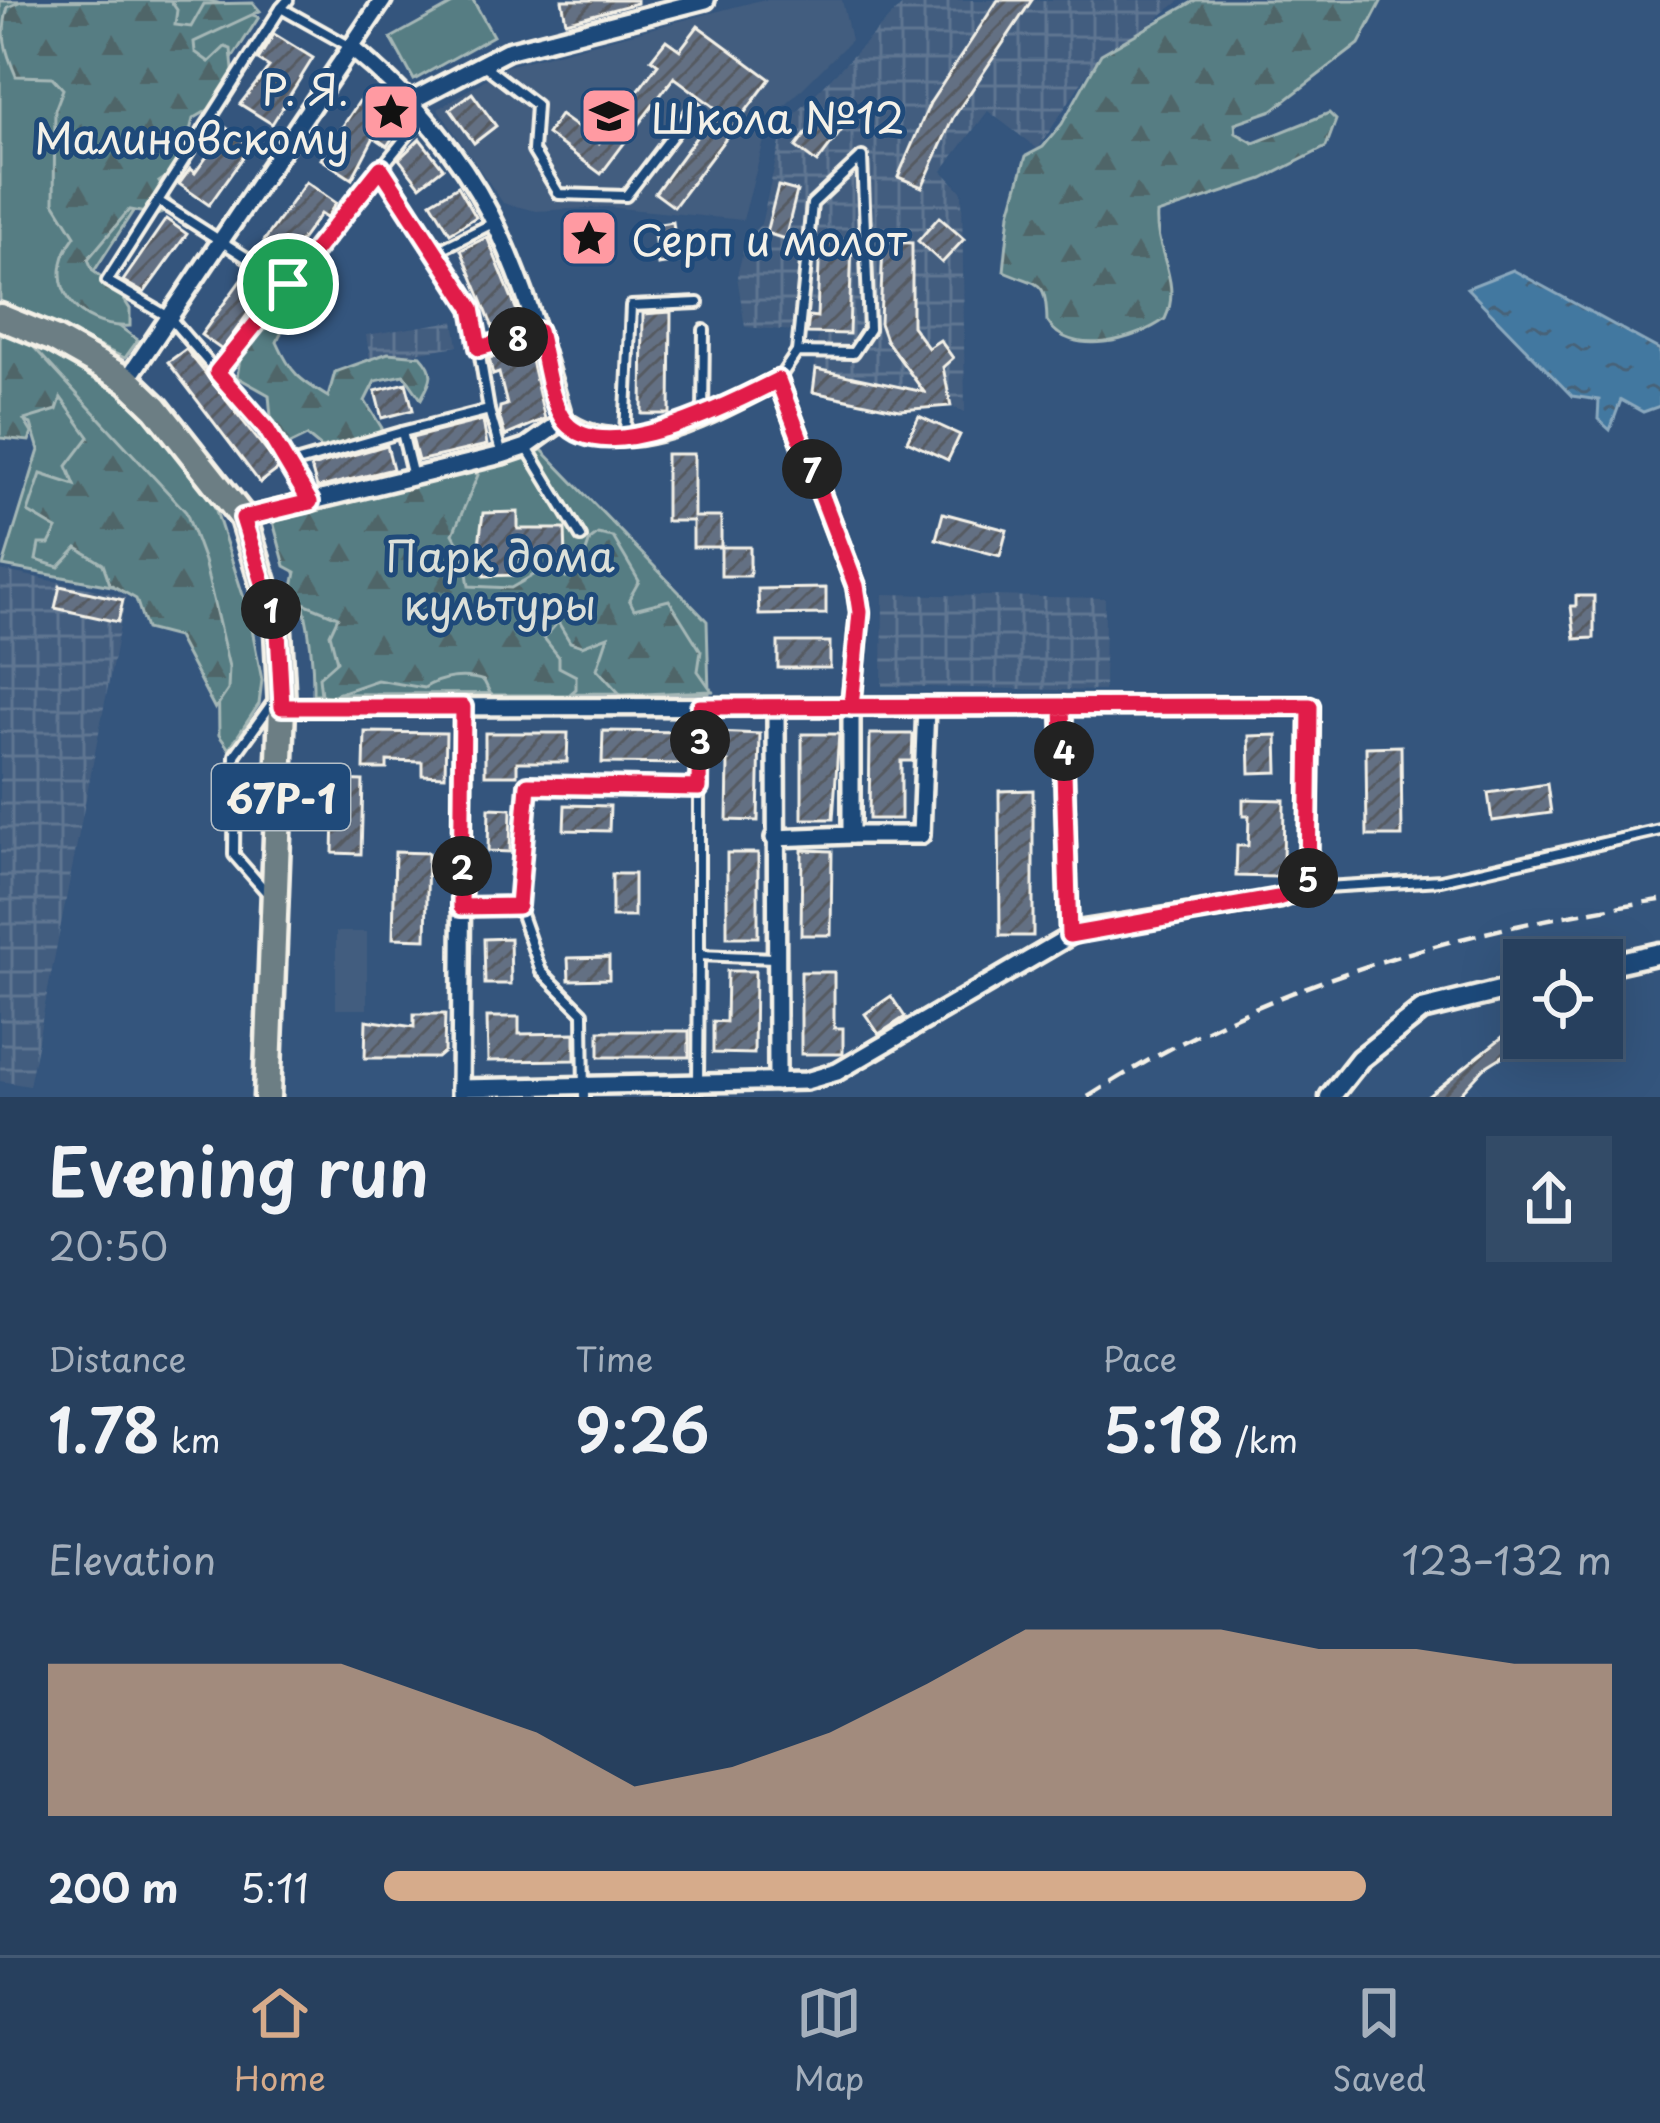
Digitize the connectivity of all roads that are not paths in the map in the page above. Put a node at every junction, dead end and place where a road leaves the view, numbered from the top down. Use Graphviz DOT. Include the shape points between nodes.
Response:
graph roads {
  1 [pos="383,0"];
  2 [pos="706,0"];
  3 [pos="284,4"];
  4 [pos="350,47"];
  5 [pos="480,62"];
  6 [pos="410,102"];
  7 [pos="695,106"];
  8 [pos="424,116"];
  9 [pos="381,168"];
  10 [pos="158,201"];
  11 [pos="496,222"];
  12 [pos="220,239"];
  13 [pos="435,251"];
  14 [pos="288,284"];
  15 [pos="698,303"];
  16 [pos="0,317"];
  17 [pos="170,317"];
  18 [pos="704,330"];
  19 [pos="538,331"];
  20 [pos="479,348"];
  21 [pos="797,352"];
  22 [pos="217,372"];
  23 [pos="127,380"];
  24 [pos="778,380"];
  25 [pos="489,410"];
  26 [pos="703,416"];
  27 [pos="563,420"];
  28 [pos="402,432"];
  29 [pos="625,435"];
  30 [pos="526,447"];
  31 [pos="502,455"];
  32 [pos="288,465"];
  33 [pos="413,477"];
  34 [pos="310,502"];
  35 [pos="243,518"];
  36 [pos="581,536"];
  37 [pos="282,699"];
  38 [pos="926,706"];
  39 [pos="1062,706"];
  40 [pos="463,707"];
  41 [pos="700,707"];
  42 [pos="776,707"];
  43 [pos="851,707"];
  44 [pos="699,788"];
  45 [pos="1660,830"];
  46 [pos="851,835"];
  47 [pos="774,838"];
  48 [pos="1308,888"];
  49 [pos="276,904"];
  50 [pos="518,906"];
  51 [pos="461,907"];
  52 [pos="1069,935"];
  53 [pos="1660,953"];
  54 [pos="699,955"];
  55 [pos="776,958"];
  56 [pos="1623,962"];
  57 [pos="1503,990"];
  58 [pos="698,1084"];
  59 [pos="777,1090"];
  60 [pos="585,1092"];
  61 [pos="460,1093"];
  62 [pos="267,1097"];
  63 [pos="1330,1097"];
  1 -- 4 [label="street"];
  2 -- 5 [label="street"];
  3 -- 4 [label="lane"];
  3 -- 10 [label="lane"];
  4 -- 6 [label="street"];
  4 -- 12 [label="street"];
  5 -- 6 [label="street"];
  5 -- 7 [label="lane" via="536,105 533,151 559,194 626,196"];
  6 -- 8 [label="street"];
  8 -- 9 [label="lane"];
  8 -- 11 [label="street"];
  9 -- 13 [label="lane"];
  9 -- 14 [label="lane"];
  10 -- 12 [label="lane"];
  10 -- 17 [label="lane" via="107,281"];
  11 -- 13 [label="lane"];
  11 -- 19 [label="street"];
  12 -- 14 [label="lane"];
  12 -- 17 [label="street"];
  13 -- 20 [label="lane" via="472,308"];
  14 -- 22 [label="lane"];
  15 -- 29 [label="lane" via="631,306"];
  16 -- 23 [label="main road, 67Р-1"];
  17 -- 22 [label="lane"];
  17 -- 23 [label="street"];
  18 -- 26 [label="lane"];
  19 -- 20 [label="lane"];
  19 -- 27 [label="street"];
  20 -- 25 [label="lane"];
  21 -- 21 [label="lane" via="853,353 869,328 862,158 812,204"];
  21 -- 24 [label="lane"];
  22 -- 32 [label="lane"];
  23 -- 35 [label="main road, 67Р-1"];
  24 -- 26 [label="street"];
  24 -- 43 [label="street" via="856,586"];
  25 -- 28 [label="lane"];
  25 -- 31 [label="lane"];
  26 -- 29 [label="street"];
  27 -- 29 [label="street" via="580,432"];
  27 -- 30 [label="street"];
  28 -- 32 [label="lane"];
  28 -- 33 [label="lane"];
  30 -- 31 [label="street"];
  30 -- 36 [label="lane"];
  31 -- 33 [label="street"];
  32 -- 34 [label="lane"];
  33 -- 34 [label="street"];
  34 -- 35 [label="street"];
  35 -- 37 [label="main road, 67Р-1" via="278,631"];
  37 -- 40 [label="street"];
  37 -- 49 [label="main road, 67Р-1"];
  37 -- 49 [label="lane" via="235,755 234,855"];
  38 -- 39 [label="street"];
  38 -- 43 [label="street"];
  38 -- 46 [label="street" via="921,835"];
  39 -- 48 [label="street" via="1310,706"];
  39 -- 52 [label="street"];
  40 -- 41 [label="street"];
  40 -- 51 [label="street"];
  41 -- 42 [label="street"];
  41 -- 44 [label="lane"];
  42 -- 43 [label="street"];
  42 -- 47 [label="street"];
  43 -- 46 [label="street"];
  44 -- 50 [label="lane" via="528,785"];
  44 -- 54 [label="lane"];
  45 -- 48 [label="lane" via="1441,880"];
  46 -- 47 [label="street"];
  47 -- 55 [label="street"];
  48 -- 52 [label="street"];
  49 -- 62 [label="main road, 67Р-1"];
  50 -- 51 [label="lane"];
  50 -- 60 [label="lane" via="542,971 584,1013"];
  51 -- 61 [label="street"];
  52 -- 59 [label="street" via="837,1072"];
  53 -- 56 [label="street"];
  54 -- 55 [label="lane"];
  54 -- 58 [label="lane"];
  55 -- 59 [label="street"];
  57 -- 63 [label="street" via="1422,1010 1360,1059"];
  58 -- 59 [label="street"];
  58 -- 60 [label="street"];
  60 -- 61 [label="street"];
}
